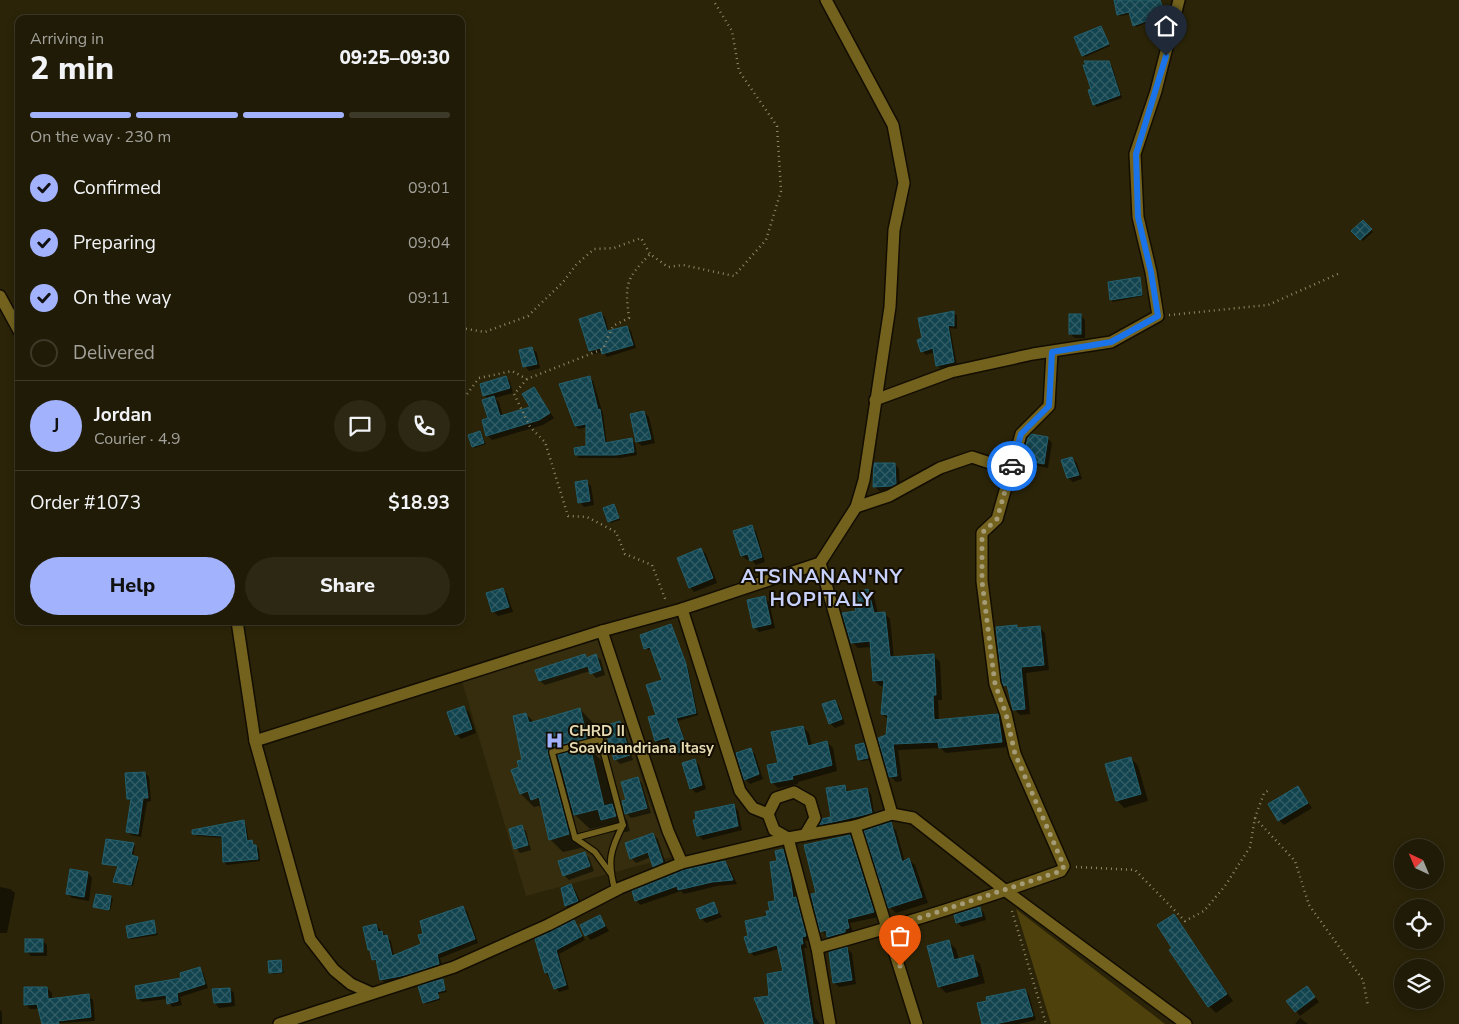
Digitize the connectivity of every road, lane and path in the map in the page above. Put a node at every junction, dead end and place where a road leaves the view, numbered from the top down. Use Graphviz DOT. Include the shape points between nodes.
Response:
graph roads {
  1 [pos="713,0"];
  2 [pos="826,0"];
  3 [pos="1179,0"];
  4 [pos="650,254"];
  5 [pos="1340,273"];
  6 [pos="0,296"];
  7 [pos="1158,316"];
  8 [pos="15,324"];
  9 [pos="465,329"];
  10 [pos="1052,352"];
  11 [pos="527,379"];
  12 [pos="465,397"];
  13 [pos="875,400"];
  14 [pos="1011,470"];
  15 [pos="856,507"];
  16 [pos="820,563"];
  17 [pos="682,609"];
  18 [pos="670,612"];
  19 [pos="238,625"];
  20 [pos="602,631"];
  21 [pos="255,741"];
  22 [pos="1271,789"];
  23 [pos="768,814"];
  24 [pos="892,814"];
  25 [pos="1255,818"];
  26 [pos="623,825"];
  27 [pos="855,826"];
  28 [pos="805,835"];
  29 [pos="575,838"];
  30 [pos="788,838"];
  31 [pos="682,863"];
  32 [pos="1064,866"];
  33 [pos="611,874"];
  34 [pos="615,890"];
  35 [pos="1006,890"];
  36 [pos="889,928"];
  37 [pos="817,948"];
  38 [pos="371,993"];
  39 [pos="1368,1006"];
  40 [pos="279,1024"];
  41 [pos="830,1024"];
  42 [pos="917,1024"];
  43 [pos="1046,1024"];
  44 [pos="1186,1024"];
  1 -- 4 [label="path" via="732,31 739,71 777,126 781,191 766,240 734,276 683,265 668,267"];
  2 -- 13 [label="street" via="893,125 904,183 894,230 890,308"];
  3 -- 7 [label="street" via="1136,154 1138,217"];
  4 -- 9 [label="path" via="641,238 614,248 594,249 528,316 485,332"];
  4 -- 11 [label="path" via="632,272 625,290 629,318 613,326 603,349"];
  5 -- 7 [label="path" via="1268,305"];
  6 -- 8 [label="street"];
  7 -- 10 [label="street" via="1111,342"];
  10 -- 13 [label="street" via="950,372"];
  10 -- 14 [label="street" via="1049,406 1021,434"];
  11 -- 12 [label="path" via="512,371 479,378"];
  11 -- 18 [label="path" via="514,394 530,428 545,442 568,516 587,517 616,532 625,554 652,565"];
  13 -- 15 [label="street" via="864,480"];
  14 -- 15 [label="street" via="972,457 940,468 889,496"];
  14 -- 32 [label="street" via="997,519 982,533 982,581 995,684 1015,754"];
  15 -- 16 [label="street"];
  16 -- 17 [label="street"];
  16 -- 24 [label="street"];
  17 -- 18 [label="street"];
  17 -- 23 [label="street" via="740,791 753,808"];
  18 -- 20 [label="street"];
  19 -- 21 [label="street"];
  20 -- 21 [label="street"];
  20 -- 31 [label="street" via="668,831"];
  21 -- 38 [label="street" via="310,939 334,970 351,984"];
  22 -- 25 [label="path" via="1264,793"];
  23 -- 28 [label="street" via="776,798 794,792 810,800 815,818"];
  23 -- 30 [label="street" via="774,830"];
  24 -- 27 [label="street"];
  24 -- 35 [label="street" via="913,818"];
  25 -- 32 [label="path" via="1250,847 1225,886 1204,911 1185,921 1135,870"];
  25 -- 39 [label="path" via="1294,861 1309,905 1363,980"];
  26 -- 29 [label="lane"];
  26 -- 29 [label="lane" via="600,739 552,752"];
  26 -- 33 [label="lane" via="612,847"];
  27 -- 28 [label="street"];
  27 -- 36 [label="street"];
  28 -- 30 [label="street"];
  29 -- 33 [label="lane" via="595,852"];
  30 -- 31 [label="street"];
  30 -- 37 [label="street"];
  31 -- 34 [label="street"];
  32 -- 35 [label="street" via="1061,871"];
  33 -- 34 [label="lane"];
  34 -- 38 [label="street" via="548,925 454,967"];
  35 -- 36 [label="street"];
  35 -- 43 [label="path"];
  35 -- 44 [label="street"];
  36 -- 37 [label="street"];
  36 -- 42 [label="street"];
  37 -- 41 [label="street"];
  38 -- 40 [label="street"];
}
